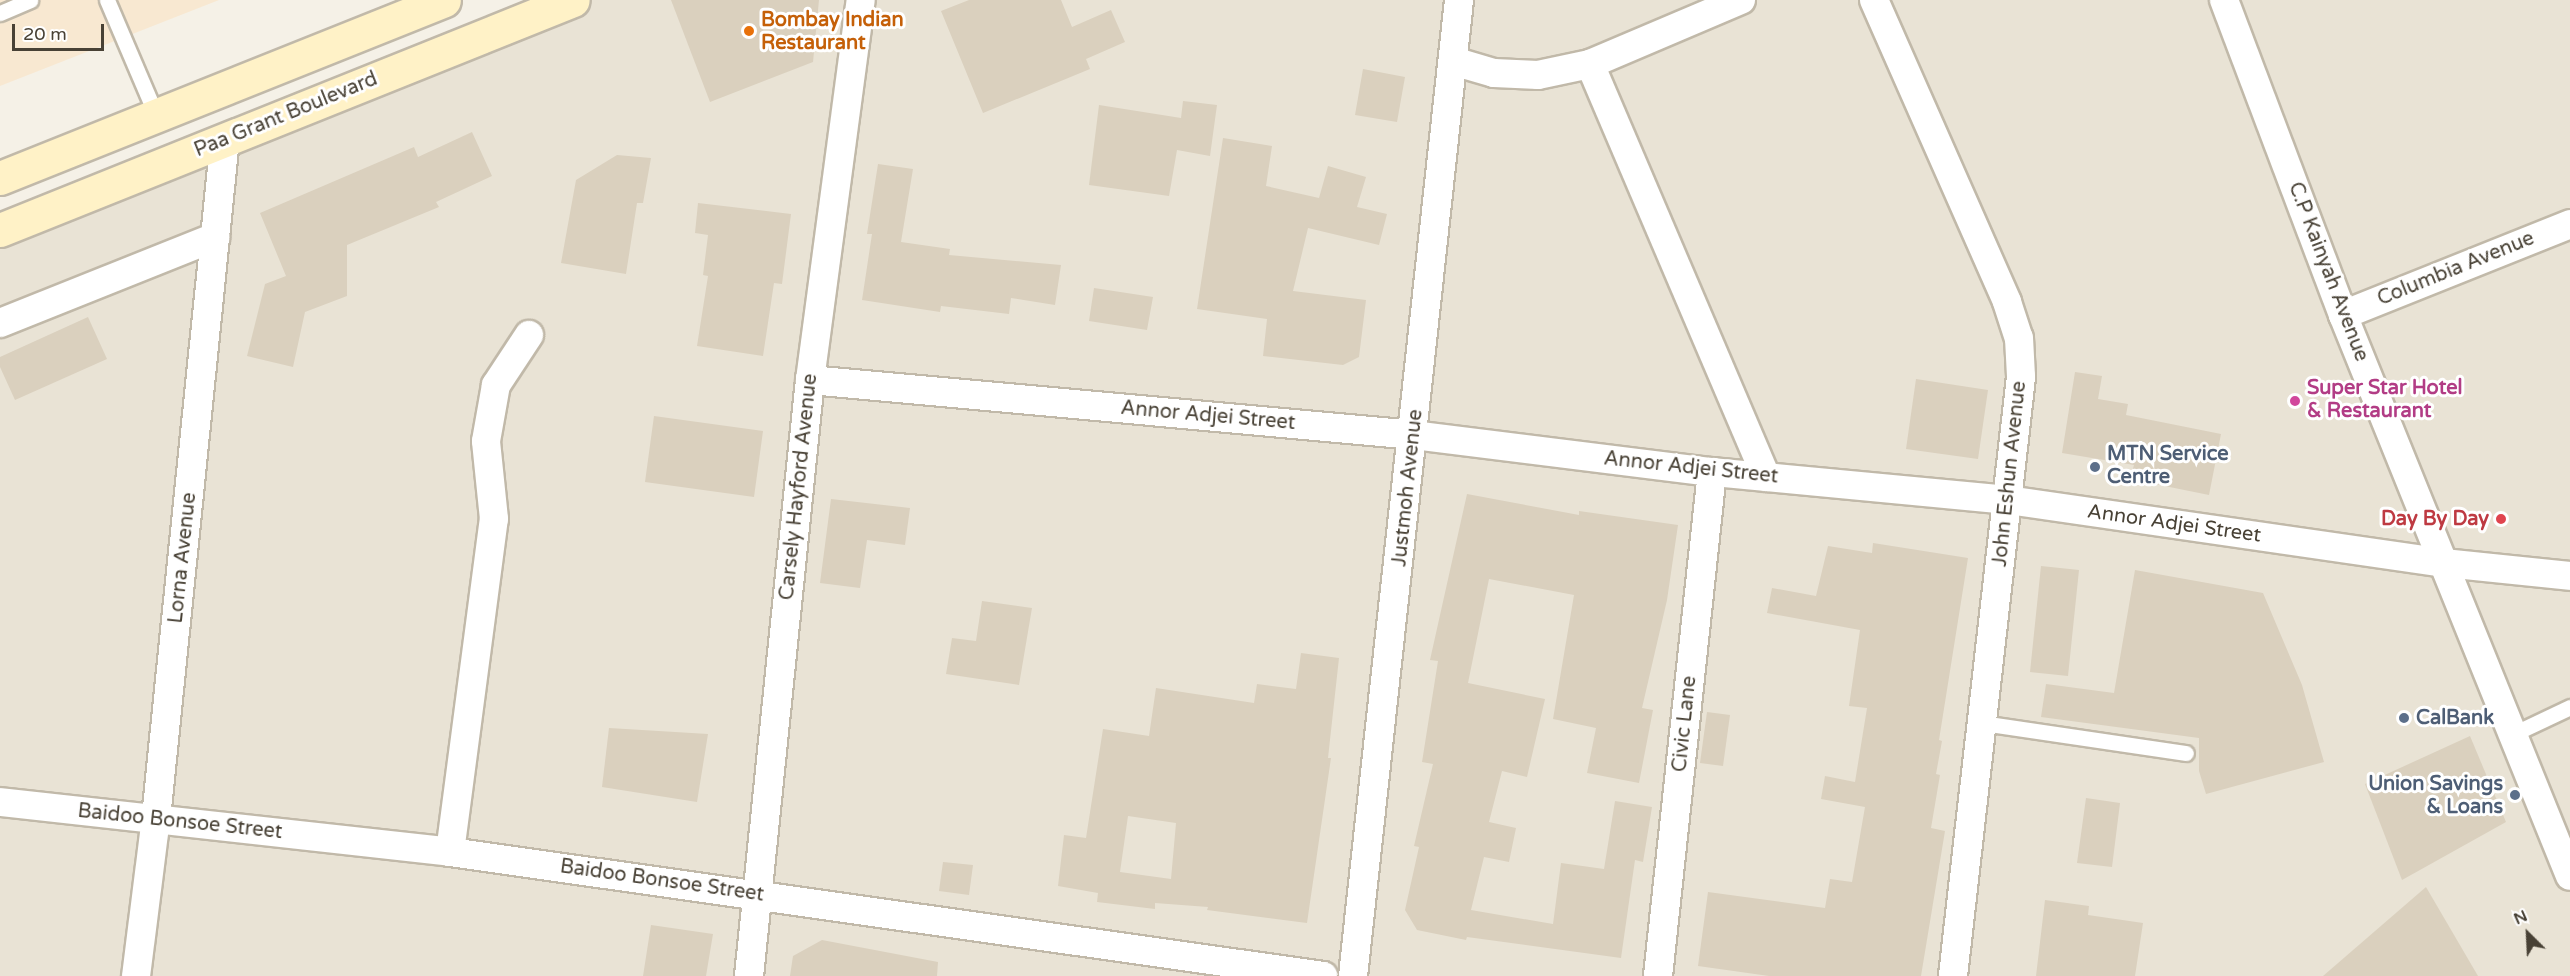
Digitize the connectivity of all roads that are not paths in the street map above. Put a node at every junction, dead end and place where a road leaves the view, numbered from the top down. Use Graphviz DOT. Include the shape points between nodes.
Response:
graph roads {
  1 [pos="30,0"];
  2 [pos="107,0"];
  3 [pos="444,0"];
  4 [pos="573,0"];
  5 [pos="861,0"];
  6 [pos="1459,0"];
  7 [pos="1741,0"];
  8 [pos="1874,0"];
  9 [pos="2224,0"];
  10 [pos="521,10"];
  11 [pos="0,13"];
  12 [pos="1453,61"];
  13 [pos="1590,64"];
  14 [pos="156,115"];
  15 [pos="225,139"];
  16 [pos="0,178"];
  17 [pos="2570,224"];
  18 [pos="0,230"];
  19 [pos="215,237"];
  20 [pos="2343,315"];
  21 [pos="0,323"];
  22 [pos="529,335"];
  23 [pos="810,380"];
  24 [pos="1414,435"];
  25 [pos="1712,472"];
  26 [pos="1766,477"];
  27 [pos="2008,500"];
  28 [pos="2445,563"];
  29 [pos="2570,576"];
  30 [pos="2570,707"];
  31 [pos="1982,723"];
  32 [pos="2513,734"];
  33 [pos="2186,753"];
  34 [pos="0,802"];
  35 [pos="156,818"];
  36 [pos="450,852"];
  37 [pos="2570,876"];
  38 [pos="759,893"];
  39 [pos="136,976"];
  40 [pos="749,976"];
  41 [pos="1323,976"];
  42 [pos="1353,976"];
  43 [pos="1658,976"];
  44 [pos="1953,976"];
  1 -- 11 [label="lane"];
  2 -- 14 [label="lane"];
  3 -- 14 [label="main road"];
  4 -- 10 [label="main road, Paa Grant Boulevard"];
  5 -- 23 [label="street, Carsely Hayford Avenue"];
  6 -- 12 [label="street, Justmoh Avenue"];
  7 -- 13 [label="street"];
  8 -- 27 [label="street, John Eshun Avenue" via="2007,302 2019,338 2021,377"];
  9 -- 20 [label="street, C.P Kainyah Avenue"];
  10 -- 15 [label="main road, Paa Grant Boulevard"];
  12 -- 13 [label="street" via="1494,73 1538,75"];
  12 -- 24 [label="street, Justmoh Avenue"];
  13 -- 26 [label="street"];
  14 -- 16 [label="main road"];
  15 -- 18 [label="main road, Paa Grant Boulevard"];
  15 -- 19 [label="street, Lorna Avenue"];
  17 -- 20 [label="street, Columbia Avenue"];
  19 -- 21 [label="street"];
  19 -- 35 [label="street, Lorna Avenue"];
  20 -- 28 [label="street, C.P Kainyah Avenue"];
  22 -- 36 [label="street" via="496,385 486,441 494,519"];
  23 -- 24 [label="street, Annor Adjei Street"];
  23 -- 38 [label="street, Carsely Hayford Avenue"];
  24 -- 25 [label="street, Annor Adjei Street"];
  24 -- 42 [label="street, Justmoh Avenue"];
  25 -- 26 [label="street, Annor Adjei Street"];
  25 -- 43 [label="street, Civic Lane"];
  26 -- 27 [label="street, Annor Adjei Street"];
  27 -- 28 [label="street, Annor Adjei Street"];
  27 -- 31 [label="street, John Eshun Avenue"];
  28 -- 29 [label="street, Annor Adjei Street"];
  28 -- 32 [label="street, C.P Kainyah Avenue"];
  30 -- 32 [label="lane"];
  31 -- 33 [label="lane"];
  31 -- 44 [label="street, John Eshun Avenue"];
  32 -- 37 [label="street, C.P Kainyah Avenue"];
  34 -- 35 [label="street, Baidoo Bonsoe Street"];
  35 -- 36 [label="street, Baidoo Bonsoe Street"];
  35 -- 39 [label="street, Lorna Avenue"];
  36 -- 38 [label="street, Baidoo Bonsoe Street"];
  38 -- 40 [label="street, Carsely Hayford Avenue"];
  38 -- 41 [label="street, Baidoo Bonsoe Street"];
}
